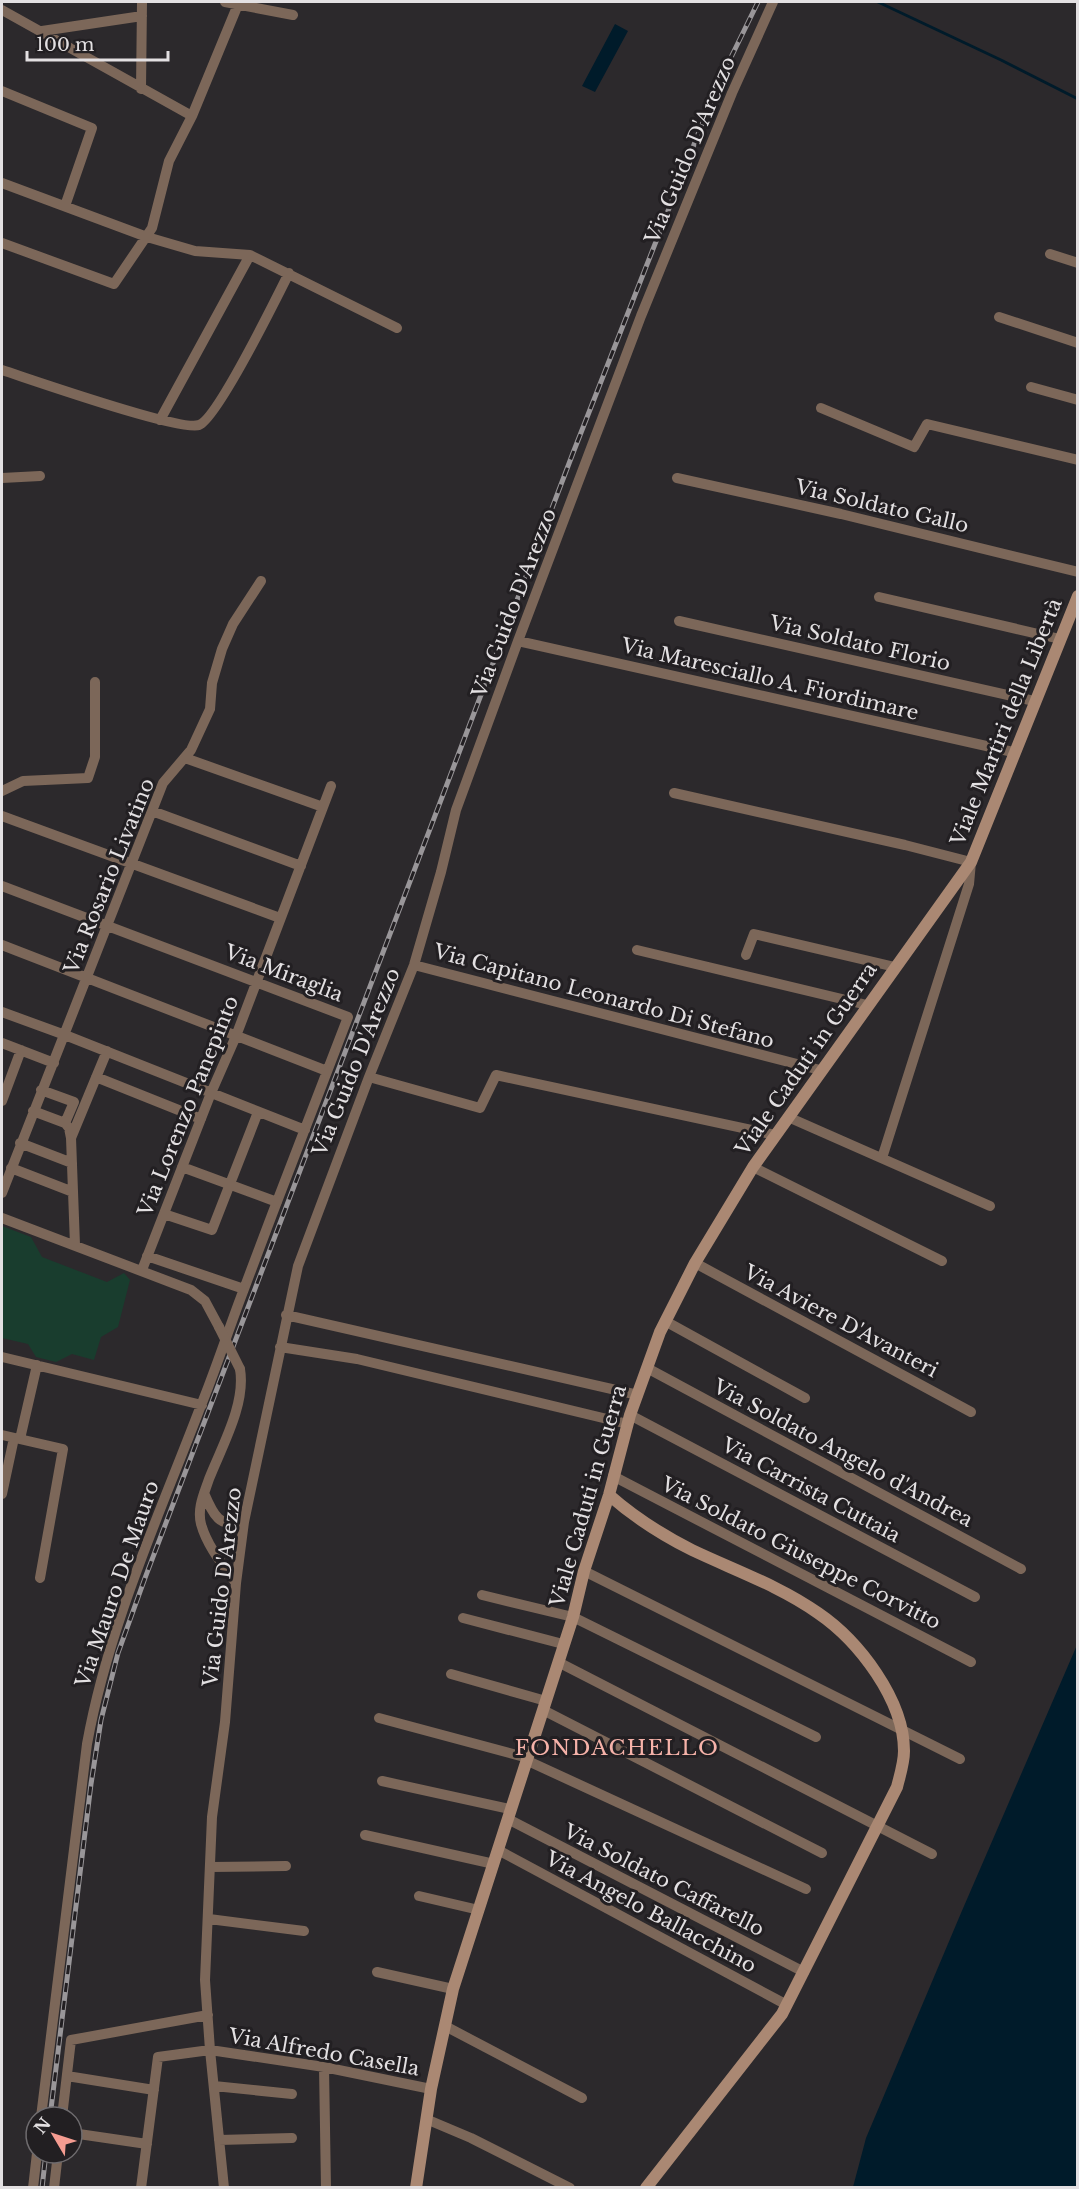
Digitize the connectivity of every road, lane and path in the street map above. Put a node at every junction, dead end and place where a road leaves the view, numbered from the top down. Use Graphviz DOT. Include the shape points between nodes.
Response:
graph roads {
  1 [pos="142,2"];
  2 [pos="225,2"];
  3 [pos="773,2"];
  4 [pos="239,3"];
  5 [pos="2,10"];
  6 [pos="293,15"];
  7 [pos="142,16"];
  8 [pos="42,31"];
  9 [pos="141,89"];
  10 [pos="2,91"];
  11 [pos="192,116"];
  12 [pos="2,183"];
  13 [pos="65,206"];
  14 [pos="147,237"];
  15 [pos="2,243"];
  16 [pos="1050,254"];
  17 [pos="250,255"];
  18 [pos="1077,263"];
  19 [pos="290,273"];
  20 [pos="999,317"];
  21 [pos="397,328"];
  22 [pos="1077,343"];
  23 [pos="2,370"];
  24 [pos="1031,387"];
  25 [pos="1077,400"];
  26 [pos="821,408"];
  27 [pos="160,420"];
  28 [pos="1077,460"];
  29 [pos="40,476"];
  30 [pos="2,478"];
  31 [pos="677,478"];
  32 [pos="1077,572"];
  33 [pos="261,581"];
  34 [pos="1077,596"];
  35 [pos="879,597"];
  36 [pos="679,621"];
  37 [pos="1060,639"];
  38 [pos="518,641"];
  39 [pos="95,682"];
  40 [pos="1034,701"];
  41 [pos="1013,752"];
  42 [pos="185,758"];
  43 [pos="331,786"];
  44 [pos="2,791"];
  45 [pos="674,793"];
  46 [pos="323,807"];
  47 [pos="152,811"];
  48 [pos="2,816"];
  49 [pos="971,862"];
  50 [pos="132,864"];
  51 [pos="301,866"];
  52 [pos="2,886"];
  53 [pos="280,918"];
  54 [pos="107,926"];
  55 [pos="2,945"];
  56 [pos="637,950"];
  57 [pos="746,955"];
  58 [pos="414,965"];
  59 [pos="895,967"];
  60 [pos="87,979"];
  61 [pos="256,982"];
  62 [pos="867,1005"];
  63 [pos="2,1012"];
  64 [pos="65,1035"];
  65 [pos="236,1036"];
  66 [pos="2,1043"];
  67 [pos="21,1050"];
  68 [pos="107,1051"];
  69 [pos="54,1063"];
  70 [pos="327,1071"];
  71 [pos="820,1071"];
  72 [pos="96,1077"];
  73 [pos="369,1077"];
  74 [pos="42,1090"];
  75 [pos="211,1093"];
  76 [pos="2,1101"];
  77 [pos="33,1111"];
  78 [pos="258,1112"];
  79 [pos="788,1117"];
  80 [pos="201,1119"];
  81 [pos="65,1123"];
  82 [pos="305,1130"];
  83 [pos="775,1135"];
  84 [pos="71,1138"];
  85 [pos="20,1143"];
  86 [pos="882,1158"];
  87 [pos="72,1163"];
  88 [pos="182,1167"];
  89 [pos="753,1167"];
  90 [pos="11,1168"];
  91 [pos="230,1184"];
  92 [pos="73,1191"];
  93 [pos="2,1193"];
  94 [pos="277,1202"];
  95 [pos="990,1206"];
  96 [pos="164,1214"];
  97 [pos="2,1218"];
  98 [pos="75,1245"];
  99 [pos="147,1256"];
  100 [pos="942,1261"];
  101 [pos="695,1263"];
  102 [pos="142,1270"];
  103 [pos="244,1289"];
  104 [pos="286,1315"];
  105 [pos="665,1321"];
  106 [pos="280,1347"];
  107 [pos="2,1357"];
  108 [pos="37,1365"];
  109 [pos="647,1368"];
  110 [pos="638,1395"];
  111 [pos="805,1398"];
  112 [pos="202,1405"];
  113 [pos="971,1412"];
  114 [pos="629,1420"];
  115 [pos="2,1435"];
  116 [pos="17,1438"];
  117 [pos="613,1476"];
  118 [pos="204,1493"];
  119 [pos="2,1494"];
  120 [pos="609,1495"];
  121 [pos="244,1522"];
  122 [pos="1021,1569"];
  123 [pos="585,1571"];
  124 [pos="40,1578"];
  125 [pos="236,1583"];
  126 [pos="482,1595"];
  127 [pos="975,1597"];
  128 [pos="573,1617"];
  129 [pos="463,1618"];
  130 [pos="563,1644"];
  131 [pos="558,1662"];
  132 [pos="972,1662"];
  133 [pos="451,1674"];
  134 [pos="544,1706"];
  135 [pos="379,1718"];
  136 [pos="901,1730"];
  137 [pos="816,1737"];
  138 [pos="528,1759"];
  139 [pos="960,1759"];
  140 [pos="382,1781"];
  141 [pos="509,1814"];
  142 [pos="879,1826"];
  143 [pos="365,1835"];
  144 [pos="498,1850"];
  145 [pos="822,1853"];
  146 [pos="932,1854"];
  147 [pos="494,1864"];
  148 [pos="286,1866"];
  149 [pos="211,1867"];
  150 [pos="806,1889"];
  151 [pos="419,1896"];
  152 [pos="479,1910"];
  153 [pos="209,1919"];
  154 [pos="304,1931"];
  155 [pos="377,1972"];
  156 [pos="804,1972"];
  157 [pos="453,1989"];
  158 [pos="787,2005"];
  159 [pos="208,2015"];
  160 [pos="445,2026"];
  161 [pos="210,2050"];
  162 [pos="324,2067"];
  163 [pos="67,2076"];
  164 [pos="214,2086"];
  165 [pos="431,2089"];
  166 [pos="154,2090"];
  167 [pos="292,2094"];
  168 [pos="582,2098"];
  169 [pos="42,2105"];
  170 [pos="63,2105"];
  171 [pos="426,2119"];
  172 [pos="84,2135"];
  173 [pos="292,2138"];
  174 [pos="219,2140"];
  175 [pos="147,2144"];
  176 [pos="36,2165"];
  177 [pos="57,2165"];
  178 [pos="419,2186"];
  179 [pos="33,2187"];
  180 [pos="54,2187"];
  181 [pos="141,2187"];
  182 [pos="224,2187"];
  183 [pos="326,2187"];
  184 [pos="570,2187"];
  185 [pos="646,2187"];
  1 -- 7 [label="street"];
  2 -- 4 [label="street"];
  3 -- 38 [label="street, Via Guido D'Arezzo" via="640,316"];
  4 -- 6 [label="street"];
  4 -- 11 [label="street"];
  5 -- 8 [label="street"];
  7 -- 8 [label="street"];
  7 -- 9 [label="street"];
  8 -- 9 [label="street"];
  9 -- 11 [label="street"];
  10 -- 13 [label="street" via="92,128"];
  11 -- 14 [label="street" via="166,168"];
  12 -- 13 [label="street"];
  13 -- 14 [label="street"];
  14 -- 15 [label="street" via="114,284"];
  14 -- 17 [label="street" via="195,251"];
  16 -- 18 [label="street"];
  17 -- 19 [label="street"];
  17 -- 27 [label="street"];
  19 -- 21 [label="street"];
  19 -- 27 [label="street" via="208,419 189,426"];
  20 -- 22 [label="street"];
  23 -- 27 [label="street"];
  24 -- 25 [label="street"];
  26 -- 28 [label="street" via="914,447 927,424"];
  29 -- 30 [label="street"];
  31 -- 32 [label="street, Via Soldato Gallo"];
  33 -- 42 [label="street, Via Rosario Livatino" via="222,649 212,683 210,709"];
  34 -- 37 [label="street, Viale Martiri della Libertà"];
  35 -- 37 [label="street"];
  36 -- 40 [label="street, Via Soldato Florio"];
  37 -- 40 [label="street, Viale Martiri della Libertà"];
  38 -- 41 [label="street, Via Maresciallo A. Fiordimare"];
  38 -- 58 [label="street, Via Guido D'Arezzo" via="456,810"];
  39 -- 44 [label="street" via="94,757 88,778 23,781"];
  40 -- 41 [label="street, Viale Martiri della Libertà"];
  41 -- 49 [label="street, Viale Martiri della Libertà"];
  42 -- 46 [label="street"];
  42 -- 47 [label="street, Via Rosario Livatino" via="163,783"];
  43 -- 46 [label="street, Via Lorenzo Panepinto"];
  45 -- 49 [label="street"];
  46 -- 51 [label="street, Via Lorenzo Panepinto"];
  47 -- 50 [label="street, Via Rosario Livatino"];
  47 -- 51 [label="street"];
  48 -- 50 [label="street"];
  49 -- 59 [label="street, Viale Caduti in Guerra"];
  49 -- 86 [label="street" via="969,884"];
  50 -- 53 [label="street"];
  50 -- 54 [label="street, Via Rosario Livatino"];
  51 -- 53 [label="street, Via Lorenzo Panepinto"];
  52 -- 54 [label="street, Via Miraglia"];
  53 -- 61 [label="street, Via Lorenzo Panepinto"];
  54 -- 60 [label="street, Via Rosario Livatino"];
  54 -- 61 [label="street, Via Miraglia"];
  55 -- 60 [label="street"];
  56 -- 62 [label="street"];
  57 -- 59 [label="street, Viale Caduti in Guerra" via="754,934"];
  58 -- 71 [label="street, Via Capitano Leonardo Di Stefano"];
  58 -- 73 [label="street, Via Guido D'Arezzo"];
  59 -- 62 [label="street, Viale Caduti in Guerra"];
  60 -- 64 [label="street, Via Rosario Livatino"];
  60 -- 65 [label="street"];
  61 -- 65 [label="street, Via Lorenzo Panepinto"];
  61 -- 70 [label="street, Via Miraglia" via="348,1017"];
  62 -- 71 [label="street, Viale Caduti in Guerra"];
  63 -- 64 [label="street"];
  64 -- 68 [label="street"];
  64 -- 69 [label="street, Via Rosario Livatino"];
  65 -- 70 [label="street"];
  65 -- 75 [label="street, Via Lorenzo Panepinto"];
  66 -- 67 [label="street"];
  67 -- 69 [label="street"];
  67 -- 76 [label="street"];
  68 -- 72 [label="street"];
  68 -- 75 [label="street"];
  69 -- 74 [label="street, Via Rosario Livatino"];
  70 -- 82 [label="street, Via Miraglia"];
  71 -- 79 [label="street, Viale Caduti in Guerra"];
  72 -- 80 [label="street"];
  72 -- 84 [label="street"];
  73 -- 83 [label="street" via="480,1108 496,1075"];
  73 -- 104 [label="street, Via Guido D'Arezzo" via="302,1255"];
  74 -- 77 [label="street, Via Rosario Livatino"];
  74 -- 81 [label="street" via="74,1102"];
  75 -- 78 [label="street"];
  75 -- 80 [label="street, Via Lorenzo Panepinto"];
  77 -- 81 [label="street"];
  77 -- 85 [label="street, Via Rosario Livatino"];
  78 -- 82 [label="street"];
  78 -- 91 [label="street"];
  79 -- 83 [label="street, Viale Caduti in Guerra"];
  79 -- 86 [label="street"];
  80 -- 88 [label="street, Via Lorenzo Panepinto"];
  81 -- 84 [label="street"];
  82 -- 94 [label="street, Via Miraglia"];
  83 -- 89 [label="street, Viale Caduti in Guerra"];
  84 -- 87 [label="street"];
  85 -- 87 [label="street"];
  85 -- 90 [label="street, Via Rosario Livatino"];
  86 -- 95 [label="street"];
  87 -- 92 [label="street"];
  88 -- 91 [label="street"];
  88 -- 96 [label="street, Via Lorenzo Panepinto"];
  89 -- 100 [label="street"];
  89 -- 101 [label="street, Viale Caduti in Guerra"];
  90 -- 92 [label="street"];
  90 -- 93 [label="street, Via Rosario Livatino"];
  91 -- 94 [label="street"];
  91 -- 96 [label="street" via="212,1230"];
  92 -- 98 [label="street"];
  94 -- 103 [label="street, Via Miraglia"];
  96 -- 99 [label="street, Via Lorenzo Panepinto"];
  97 -- 98 [label="street"];
  98 -- 102 [label="street"];
  99 -- 102 [label="street, Via Lorenzo Panepinto"];
  99 -- 103 [label="street"];
  101 -- 105 [label="street, Viale Caduti in Guerra"];
  101 -- 113 [label="street, Via Aviere D'Avanteri"];
  102 -- 118 [label="street, bridge" via="191,1290 205,1301 240,1369 243,1383 238,1407"];
  103 -- 112 [label="street, Via Mauro De Mauro"];
  104 -- 106 [label="street, Via Guido D'Arezzo"];
  104 -- 110 [label="street"];
  105 -- 109 [label="street, Viale Caduti in Guerra"];
  105 -- 111 [label="street"];
  106 -- 114 [label="street, Via Carrista Cuttaia" via="357,1359"];
  106 -- 121 [label="street, Via Guido D'Arezzo"];
  107 -- 108 [label="street"];
  108 -- 112 [label="street"];
  108 -- 116 [label="street"];
  109 -- 110 [label="street, Viale Caduti in Guerra"];
  109 -- 122 [label="street, Via Soldato Angelo d'Andrea"];
  110 -- 114 [label="street, Viale Caduti in Guerra"];
  112 -- 169 [label="street, Via Mauro De Mauro" via="139,1564 94,1704"];
  114 -- 117 [label="street, Viale Caduti in Guerra"];
  114 -- 127 [label="street, Via Carrista Cuttaia"];
  115 -- 116 [label="street"];
  116 -- 119 [label="street"];
  116 -- 124 [label="street" via="63,1449"];
  117 -- 120 [label="street, Viale Caduti in Guerra"];
  117 -- 132 [label="street, Via Soldato Giuseppe Corvitto"];
  118 -- 121 [label="street" via="212,1512 222,1521"];
  118 -- 125 [label="street" via="199,1513 204,1533"];
  120 -- 123 [label="street, Viale Caduti in Guerra"];
  120 -- 136 [label="street" via="640,1520 689,1549 818,1613 870,1666 897,1708"];
  121 -- 125 [label="street, Via Guido D'Arezzo"];
  123 -- 128 [label="street, Viale Caduti in Guerra"];
  123 -- 136 [label="street"];
  125 -- 149 [label="street, Via Guido D'Arezzo" via="225,1722 212,1817"];
  126 -- 128 [label="street"];
  128 -- 130 [label="street, Viale Caduti in Guerra"];
  128 -- 137 [label="street"];
  129 -- 130 [label="street"];
  130 -- 131 [label="street, Viale Caduti in Guerra"];
  131 -- 134 [label="street, Viale Caduti in Guerra"];
  131 -- 142 [label="street"];
  133 -- 134 [label="street"];
  134 -- 138 [label="street, Viale Caduti in Guerra"];
  134 -- 145 [label="street"];
  135 -- 138 [label="street"];
  136 -- 139 [label="street"];
  136 -- 142 [label="street" via="902,1767"];
  138 -- 141 [label="street, Viale Caduti in Guerra"];
  138 -- 150 [label="street"];
  140 -- 141 [label="street, Via Soldato Caffarello"];
  141 -- 144 [label="street, Viale Caduti in Guerra"];
  141 -- 156 [label="street, Via Soldato Caffarello"];
  142 -- 146 [label="street"];
  142 -- 156 [label="street"];
  143 -- 147 [label="street"];
  144 -- 147 [label="street, Viale Caduti in Guerra"];
  144 -- 158 [label="street, Via Angelo Ballacchino"];
  147 -- 152 [label="street, Viale Caduti in Guerra"];
  148 -- 149 [label="street"];
  149 -- 153 [label="street, Via Guido D'Arezzo"];
  151 -- 152 [label="street"];
  152 -- 157 [label="street, Viale Caduti in Guerra"];
  153 -- 154 [label="street"];
  153 -- 159 [label="street, Via Guido D'Arezzo" via="205,1980"];
  155 -- 157 [label="street"];
  156 -- 158 [label="street"];
  157 -- 160 [label="street, Viale Caduti in Guerra"];
  158 -- 185 [label="street"];
  159 -- 161 [label="street, Via Guido D'Arezzo"];
  159 -- 163 [label="street" via="71,2040"];
  160 -- 165 [label="street, Viale Caduti in Guerra"];
  160 -- 168 [label="street"];
  161 -- 162 [label="street, Via Alfredo Casella"];
  161 -- 164 [label="street, Via Guido D'Arezzo"];
  161 -- 166 [label="street, Via Alfredo Casella" via="158,2057"];
  162 -- 165 [label="street, Via Alfredo Casella"];
  162 -- 183 [label="street"];
  163 -- 166 [label="street"];
  163 -- 170 [label="street"];
  164 -- 167 [label="street"];
  164 -- 174 [label="street, Via Guido D'Arezzo"];
  165 -- 171 [label="street, Viale Caduti in Guerra"];
  166 -- 175 [label="street"];
  171 -- 178 [label="street, Viale Caduti in Guerra"];
  171 -- 184 [label="street"];
  172 -- 175 [label="street"];
  173 -- 174 [label="street"];
  174 -- 182 [label="street, Via Guido D'Arezzo"];
  175 -- 181 [label="street"];
  176 -- 179 [label="street"];
  177 -- 180 [label="street"];
}
